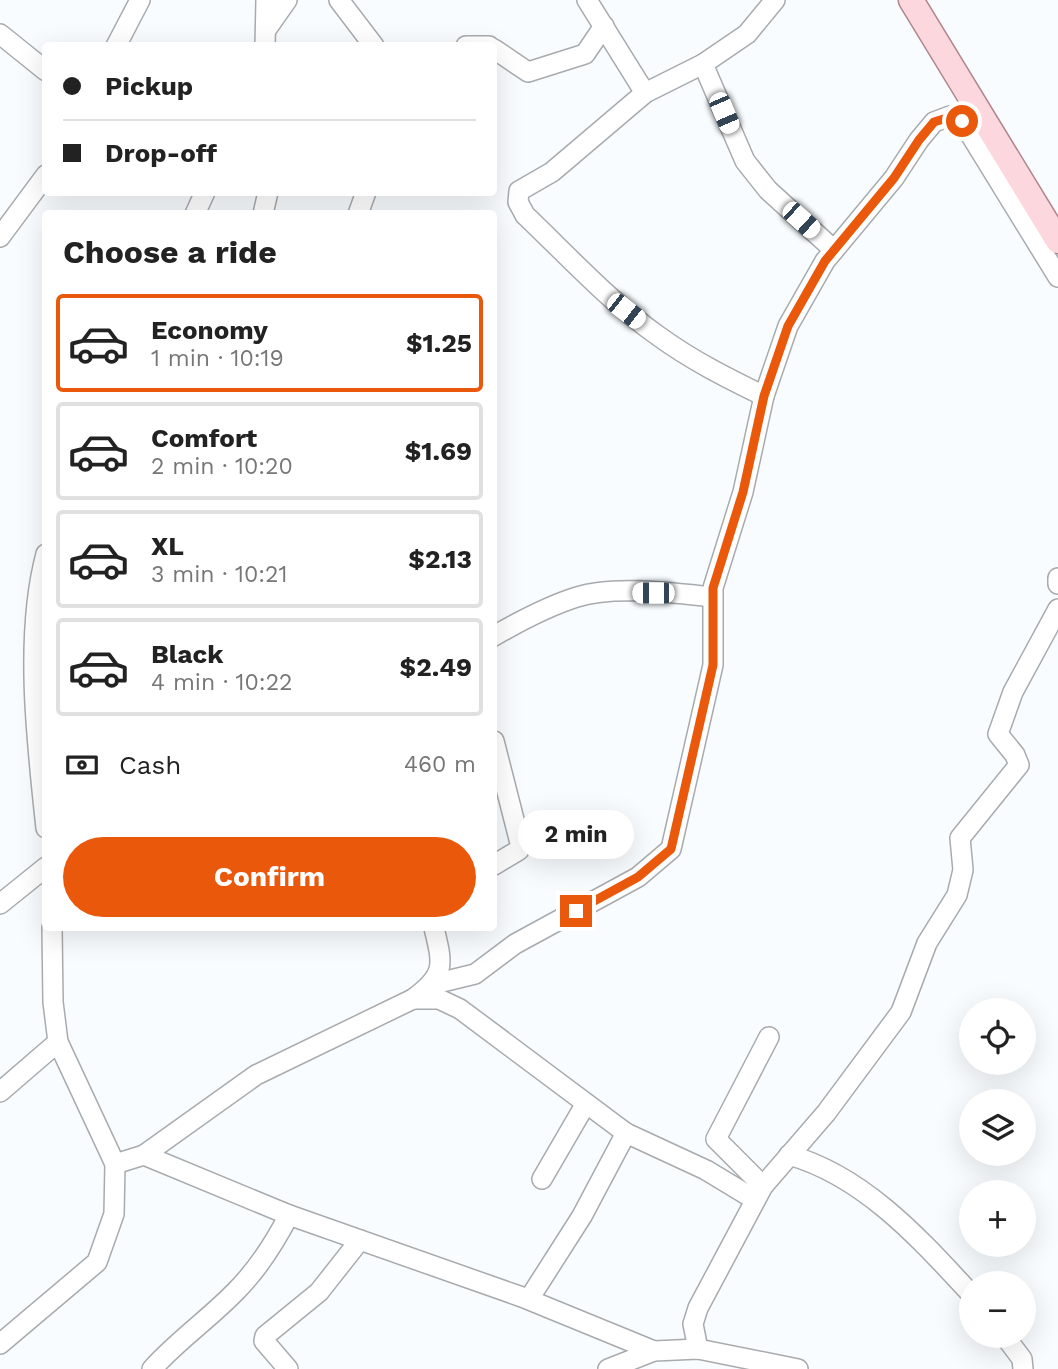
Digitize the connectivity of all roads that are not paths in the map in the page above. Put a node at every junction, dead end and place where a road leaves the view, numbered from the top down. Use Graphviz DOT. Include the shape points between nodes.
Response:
graph roads {
  1 [pos="140,0"];
  2 [pos="266,0"];
  3 [pos="287,0"];
  4 [pos="339,0"];
  5 [pos="587,0"];
  6 [pos="775,0"];
  7 [pos="911,0"];
  8 [pos="604,26"];
  9 [pos="1,36"];
  10 [pos="266,41"];
  11 [pos="118,42"];
  12 [pos="371,42"];
  13 [pos="497,51"];
  14 [pos="703,64"];
  15 [pos="42,68"];
  16 [pos="645,93"];
  17 [pos="42,180"];
  18 [pos="0,237"];
  19 [pos="1058,241"];
  20 [pos="834,250"];
  21 [pos="1058,277"];
  22 [pos="764,396"];
  23 [pos="42,577"];
  24 [pos="1058,578"];
  25 [pos="1058,584"];
  26 [pos="712,597"];
  27 [pos="1058,609"];
  28 [pos="497,634"];
  29 [pos="497,758"];
  30 [pos="42,786"];
  31 [pos="497,862"];
  32 [pos="42,870"];
  33 [pos="0,904"];
  34 [pos="52,931"];
  35 [pos="434,931"];
  36 [pos="441,982"];
  37 [pos="413,999"];
  38 [pos="460,1009"];
  39 [pos="769,1037"];
  40 [pos="58,1042"];
  41 [pos="0,1092"];
  42 [pos="585,1105"];
  43 [pos="626,1133"];
  44 [pos="144,1155"];
  45 [pos="789,1155"];
  46 [pos="115,1164"];
  47 [pos="542,1179"];
  48 [pos="759,1192"];
  49 [pos="289,1215"];
  50 [pos="360,1240"];
  51 [pos="959,1281"];
  52 [pos="529,1300"];
  53 [pos="0,1344"];
  54 [pos="1014,1348"];
  55 [pos="698,1349"];
  56 [pos="654,1351"];
  57 [pos="152,1369"];
  58 [pos="288,1369"];
  59 [pos="608,1369"];
  60 [pos="798,1369"];
  61 [pos="1023,1369"];
  1 -- 11 [label="street"];
  2 -- 10 [label="street"];
  3 -- 10 [label="street"];
  4 -- 12 [label="street"];
  5 -- 8 [label="street"];
  6 -- 14 [label="street" via="747,34"];
  7 -- 19 [label="main road"];
  8 -- 13 [label="street" via="585,54 528,72"];
  8 -- 16 [label="street"];
  9 -- 15 [label="street"];
  14 -- 16 [label="street"];
  14 -- 20 [label="street" via="745,161 768,190"];
  16 -- 22 [label="street" via="552,172 519,191 518,202 525,215 656,335"];
  17 -- 18 [label="street"];
  20 -- 21 [label="street" via="934,122 950,117 962,121"];
  20 -- 22 [label="street" via="788,326"];
  22 -- 26 [label="street" via="743,492"];
  23 -- 30 [label="street" via="34,624"];
  24 -- 25 [label="street"];
  26 -- 28 [label="street" via="612,592 579,596"];
  26 -- 36 [label="street" via="713,665 671,849 638,877 515,944 475,974"];
  27 -- 45 [label="street" via="1013,692 998,734 1019,765 960,838 963,870 957,895 927,943 901,1012"];
  29 -- 31 [label="street" via="520,843 519,850"];
  32 -- 33 [label="street"];
  34 -- 40 [label="street"];
  35 -- 36 [label="street"];
  36 -- 37 [label="street"];
  36 -- 38 [label="street"];
  37 -- 38 [label="street" via="439,999"];
  37 -- 44 [label="street" via="256,1075"];
  38 -- 42 [label="street"];
  39 -- 48 [label="street" via="716,1139"];
  40 -- 41 [label="street"];
  40 -- 46 [label="street"];
  42 -- 43 [label="street"];
  42 -- 47 [label="street"];
  43 -- 48 [label="street"];
  43 -- 52 [label="street" via="582,1216"];
  44 -- 46 [label="street"];
  44 -- 49 [label="street"];
  45 -- 48 [label="street"];
  45 -- 51 [label="street" via="814,1162 882,1206"];
  46 -- 53 [label="street" via="114,1214 97,1262"];
  48 -- 55 [label="street" via="698,1308 694,1324"];
  49 -- 50 [label="street"];
  49 -- 57 [label="street" via="259,1265 236,1292 175,1343"];
  50 -- 52 [label="street"];
  50 -- 58 [label="street" via="319,1292 265,1336 264,1341"];
  52 -- 56 [label="street"];
  54 -- 61 [label="street"];
  55 -- 56 [label="street"];
  55 -- 60 [label="street"];
  56 -- 59 [label="street"];
}
